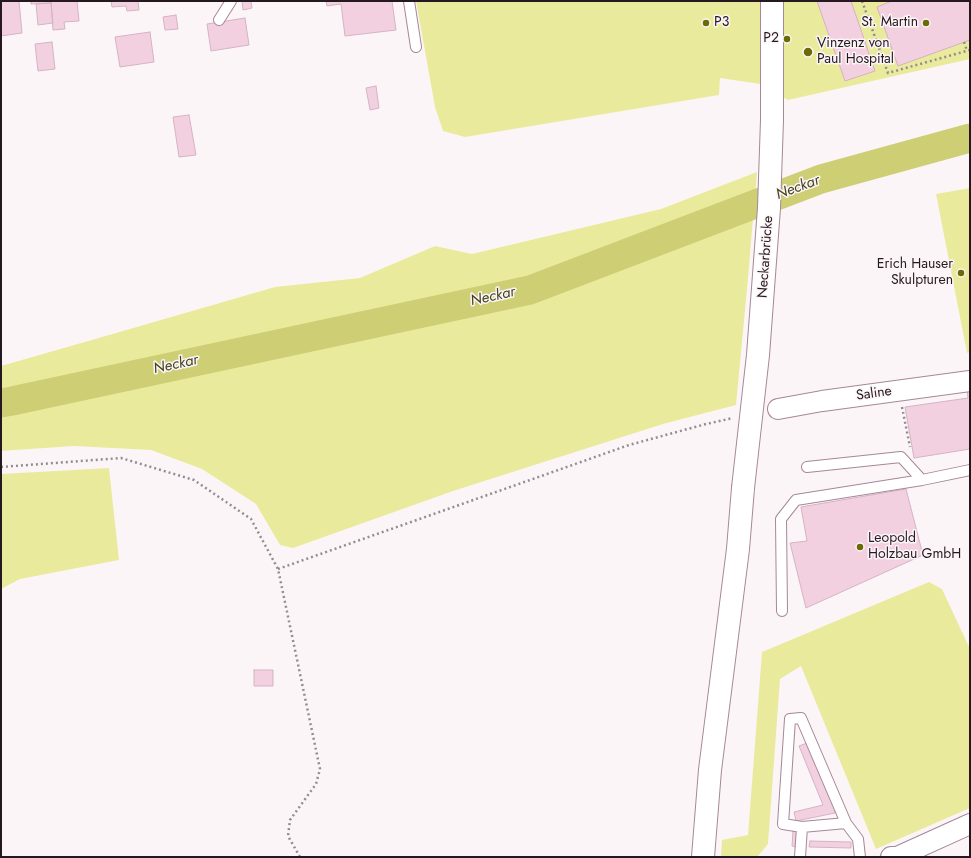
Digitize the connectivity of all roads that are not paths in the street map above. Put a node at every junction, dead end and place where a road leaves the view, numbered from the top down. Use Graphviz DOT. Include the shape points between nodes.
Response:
graph roads {
  1 [pos="231,1"];
  2 [pos="409,1"];
  3 [pos="772,1"];
  4 [pos="219,20"];
  5 [pos="416,48"];
  6 [pos="970,381"];
  7 [pos="778,409"];
  8 [pos="808,467"];
  9 [pos="970,470"];
  10 [pos="922,480"];
  11 [pos="782,611"];
  12 [pos="846,823"];
  13 [pos="970,824"];
  14 [pos="802,827"];
  15 [pos="703,857"];
  16 [pos="800,857"];
  17 [pos="860,857"];
  18 [pos="891,857"];
  1 -- 4 [label="lane"];
  2 -- 5 [label="lane"];
  3 -- 15 [label="main road, Neckarbrücke, bridge" via="769,208 758,355 738,549 710,770"];
  6 -- 7 [label="street, Saline"];
  8 -- 10 [label="lane" via="901,457"];
  9 -- 10 [label="lane"];
  10 -- 11 [label="lane" via="796,500 781,519"];
  12 -- 14 [label="lane"];
  12 -- 14 [label="lane" via="801,718 790,719 783,824"];
  12 -- 17 [label="lane" via="858,839"];
  13 -- 18 [label="street"];
  14 -- 16 [label="lane"];
}
